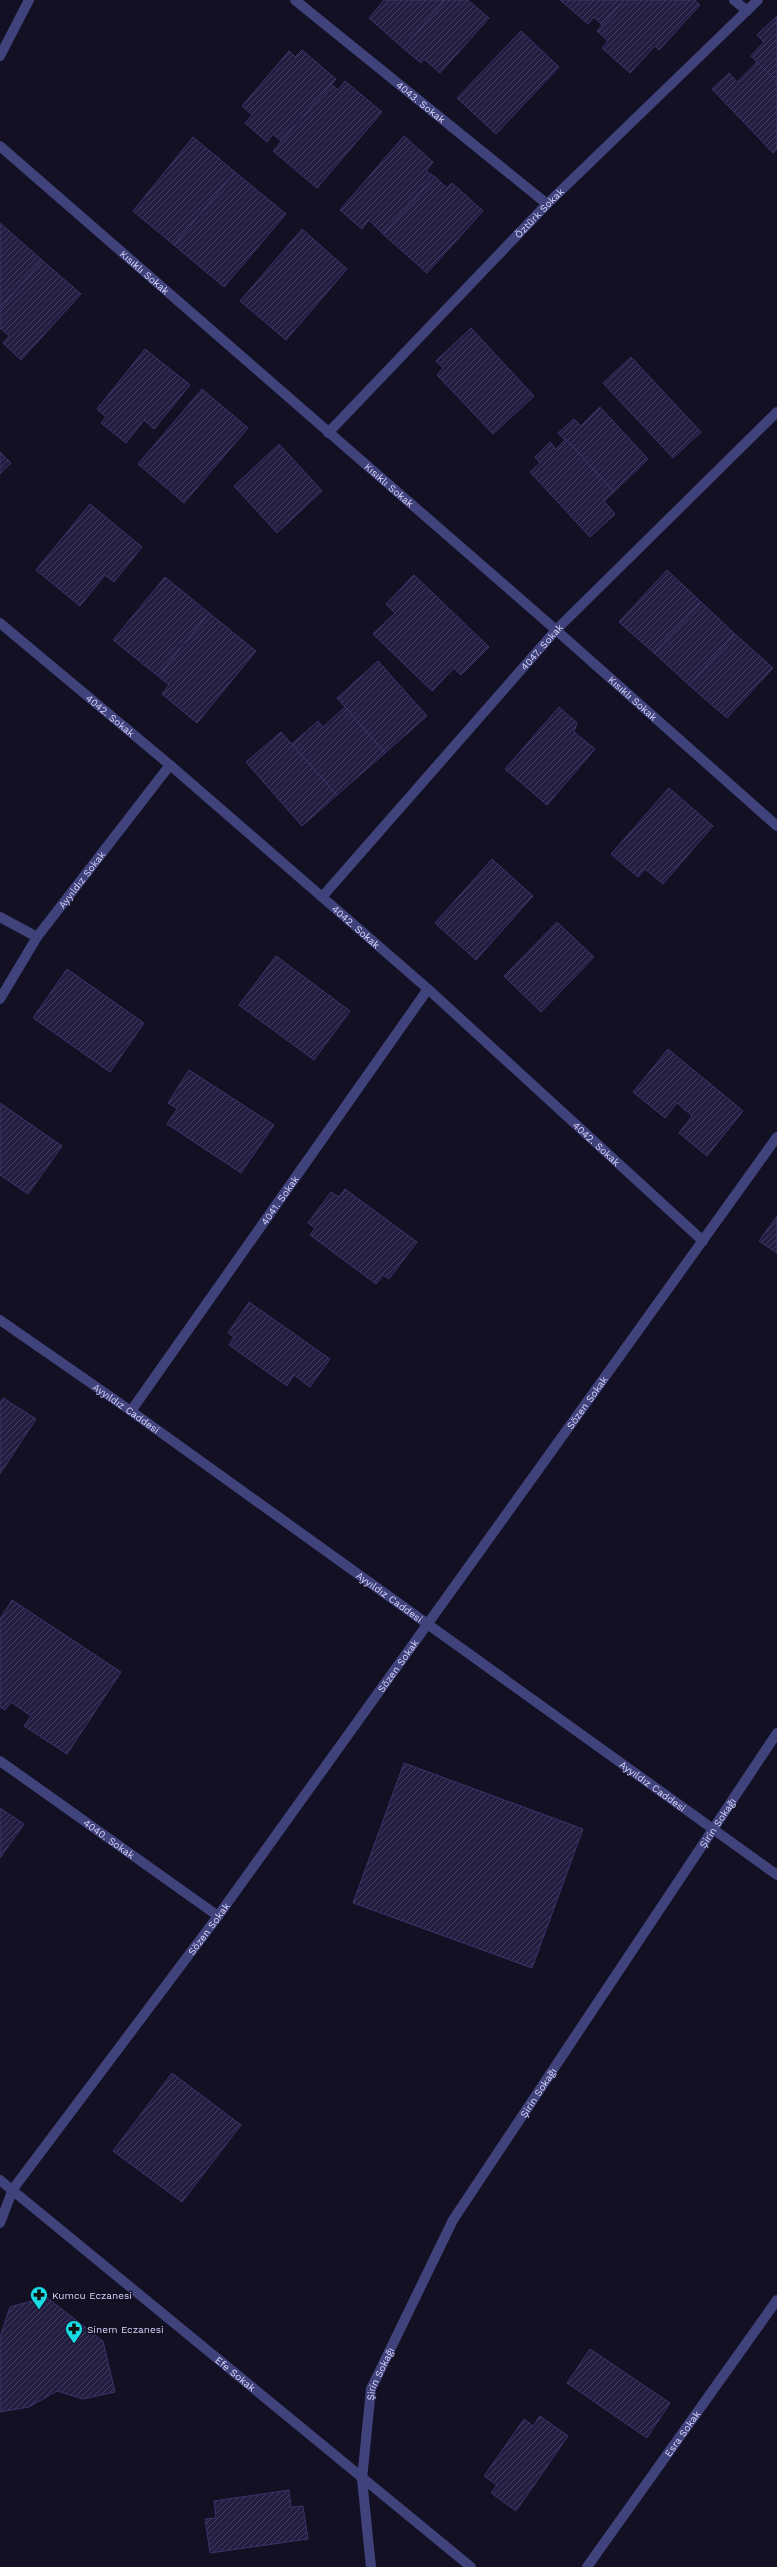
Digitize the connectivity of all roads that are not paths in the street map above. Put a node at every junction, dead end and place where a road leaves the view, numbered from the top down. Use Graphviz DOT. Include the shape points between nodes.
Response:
graph roads {
  1 [pos="29,0"];
  2 [pos="295,0"];
  3 [pos="734,0"];
  4 [pos="758,0"];
  5 [pos="747,11"];
  6 [pos="0,56"];
  7 [pos="0,146"];
  8 [pos="547,204"];
  9 [pos="777,412"];
  10 [pos="328,433"];
  11 [pos="0,623"];
  12 [pos="556,630"];
  13 [pos="170,765"];
  14 [pos="777,826"];
  15 [pos="322,897"];
  16 [pos="0,917"];
  17 [pos="37,937"];
  18 [pos="428,989"];
  19 [pos="0,999"];
  20 [pos="777,1137"];
  21 [pos="703,1240"];
  22 [pos="0,1320"];
  23 [pos="131,1411"];
  24 [pos="428,1624"];
  25 [pos="777,1733"];
  26 [pos="0,1760"];
  27 [pos="712,1828"];
  28 [pos="777,1875"];
  29 [pos="218,1916"];
  30 [pos="0,2180"];
  31 [pos="13,2189"];
  32 [pos="0,2223"];
  33 [pos="777,2300"];
  34 [pos="362,2479"];
  35 [pos="371,2567"];
  36 [pos="471,2567"];
  37 [pos="587,2567"];
  1 -- 6 [label="street"];
  2 -- 8 [label="street, 4043. Sokak"];
  3 -- 5 [label="street"];
  4 -- 5 [label="street, Öztürk Sokak"];
  5 -- 8 [label="street, Öztürk Sokak"];
  7 -- 10 [label="street, Kısıklı Sokak"];
  8 -- 10 [label="street, Öztürk Sokak"];
  9 -- 12 [label="street, 4047. Sokak"];
  10 -- 12 [label="street, Kısıklı Sokak"];
  11 -- 13 [label="street, 4042. Sokak"];
  12 -- 14 [label="street, Kısıklı Sokak"];
  12 -- 15 [label="street, 4047. Sokak"];
  13 -- 15 [label="street, 4042. Sokak"];
  13 -- 17 [label="street, Ayyıldız Sokak"];
  15 -- 18 [label="street, 4042. Sokak"];
  16 -- 17 [label="street"];
  17 -- 19 [label="street, Ayyıldız Sokak"];
  18 -- 21 [label="street, 4042. Sokak"];
  18 -- 23 [label="street, 4041. Sokak"];
  20 -- 21 [label="street, Sözen Sokak"];
  21 -- 24 [label="street, Sözen Sokak"];
  22 -- 23 [label="street, Ayyıldız Caddesi"];
  23 -- 24 [label="street, Ayyıldız Caddesi"];
  24 -- 27 [label="street, Ayyıldız Caddesi"];
  24 -- 29 [label="street, Sözen Sokak"];
  25 -- 27 [label="street, Şirin Sokağı"];
  26 -- 29 [label="street, 4040. Sokak"];
  27 -- 28 [label="street, Ayyıldız Caddesi"];
  27 -- 34 [label="street, Şirin Sokağı" via="453,2220 371,2389"];
  29 -- 31 [label="street, Sözen Sokak"];
  30 -- 31 [label="street, Efe Sokak"];
  31 -- 32 [label="street, Sözen Sokak"];
  31 -- 34 [label="street, Efe Sokak"];
  33 -- 37 [label="street, Esra Sokak"];
  34 -- 35 [label="street, Şirin Sokağı"];
  34 -- 36 [label="street, Efe Sokak"];
}
